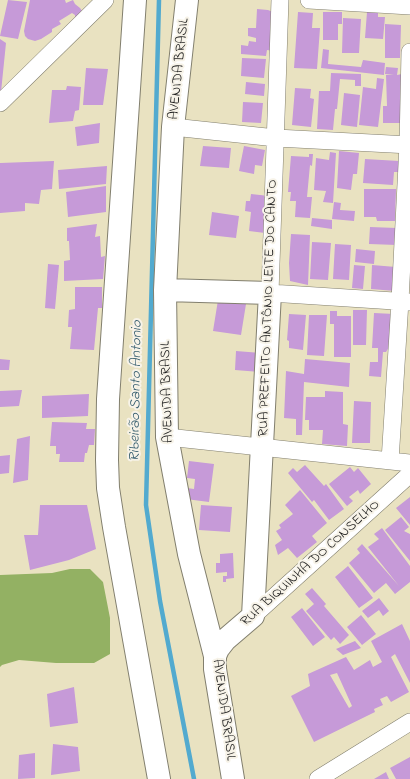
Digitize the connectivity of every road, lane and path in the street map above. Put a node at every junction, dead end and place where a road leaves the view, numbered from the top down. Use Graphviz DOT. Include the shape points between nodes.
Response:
graph roads {
  1 [pos="105,0"];
  2 [pos="134,0"];
  3 [pos="187,0"];
  4 [pos="280,0"];
  5 [pos="309,0"];
  6 [pos="410,6"];
  7 [pos="410,52"];
  8 [pos="0,103"];
  9 [pos="173,127"];
  10 [pos="276,138"];
  11 [pos="409,145"];
  12 [pos="165,290"];
  13 [pos="270,293"];
  14 [pos="405,301"];
  15 [pos="167,438"];
  16 [pos="263,448"];
  17 [pos="390,461"];
  18 [pos="410,464"];
  19 [pos="410,474"];
  20 [pos="253,616"];
  21 [pos="215,656"];
  22 [pos="410,722"];
  23 [pos="159,779"];
  24 [pos="233,779"];
  25 [pos="318,779"];
  1 -- 8 [label="street"];
  2 -- 23 [label="main road" via="108,399 107,460 114,527"];
  3 -- 9 [label="main road, AVENIDA BRASIL"];
  4 -- 10 [label="street, RUA PREFEITO ANTÔNIO LEITE DO CANTO"];
  5 -- 6 [label="street"];
  7 -- 11 [label="street"];
  9 -- 10 [label="street"];
  9 -- 12 [label="main road, AVENIDA BRASIL"];
  10 -- 11 [label="street"];
  10 -- 13 [label="street, RUA PREFEITO ANTÔNIO LEITE DO CANTO"];
  11 -- 14 [label="street"];
  12 -- 13 [label="main road"];
  12 -- 15 [label="main road, AVENIDA BRASIL"];
  13 -- 14 [label="street"];
  13 -- 16 [label="main road, RUA PREFEITO ANTÔNIO LEITE DO CANTO"];
  14 -- 17 [label="street"];
  15 -- 16 [label="street"];
  15 -- 21 [label="main road, AVENIDA BRASIL" via="189,554"];
  16 -- 17 [label="street"];
  16 -- 20 [label="main road, RUA PREFEITO ANTÔNIO LEITE DO CANTO"];
  17 -- 18 [label="street"];
  19 -- 20 [label="street, RUA BIQUINHA DO CONSELHO"];
  20 -- 21 [label="main road, RUA BIQUINHA DO CONSELHO" via="225,640"];
  21 -- 24 [label="main road, AVENIDA BRASIL"];
  22 -- 25 [label="street"];
}
